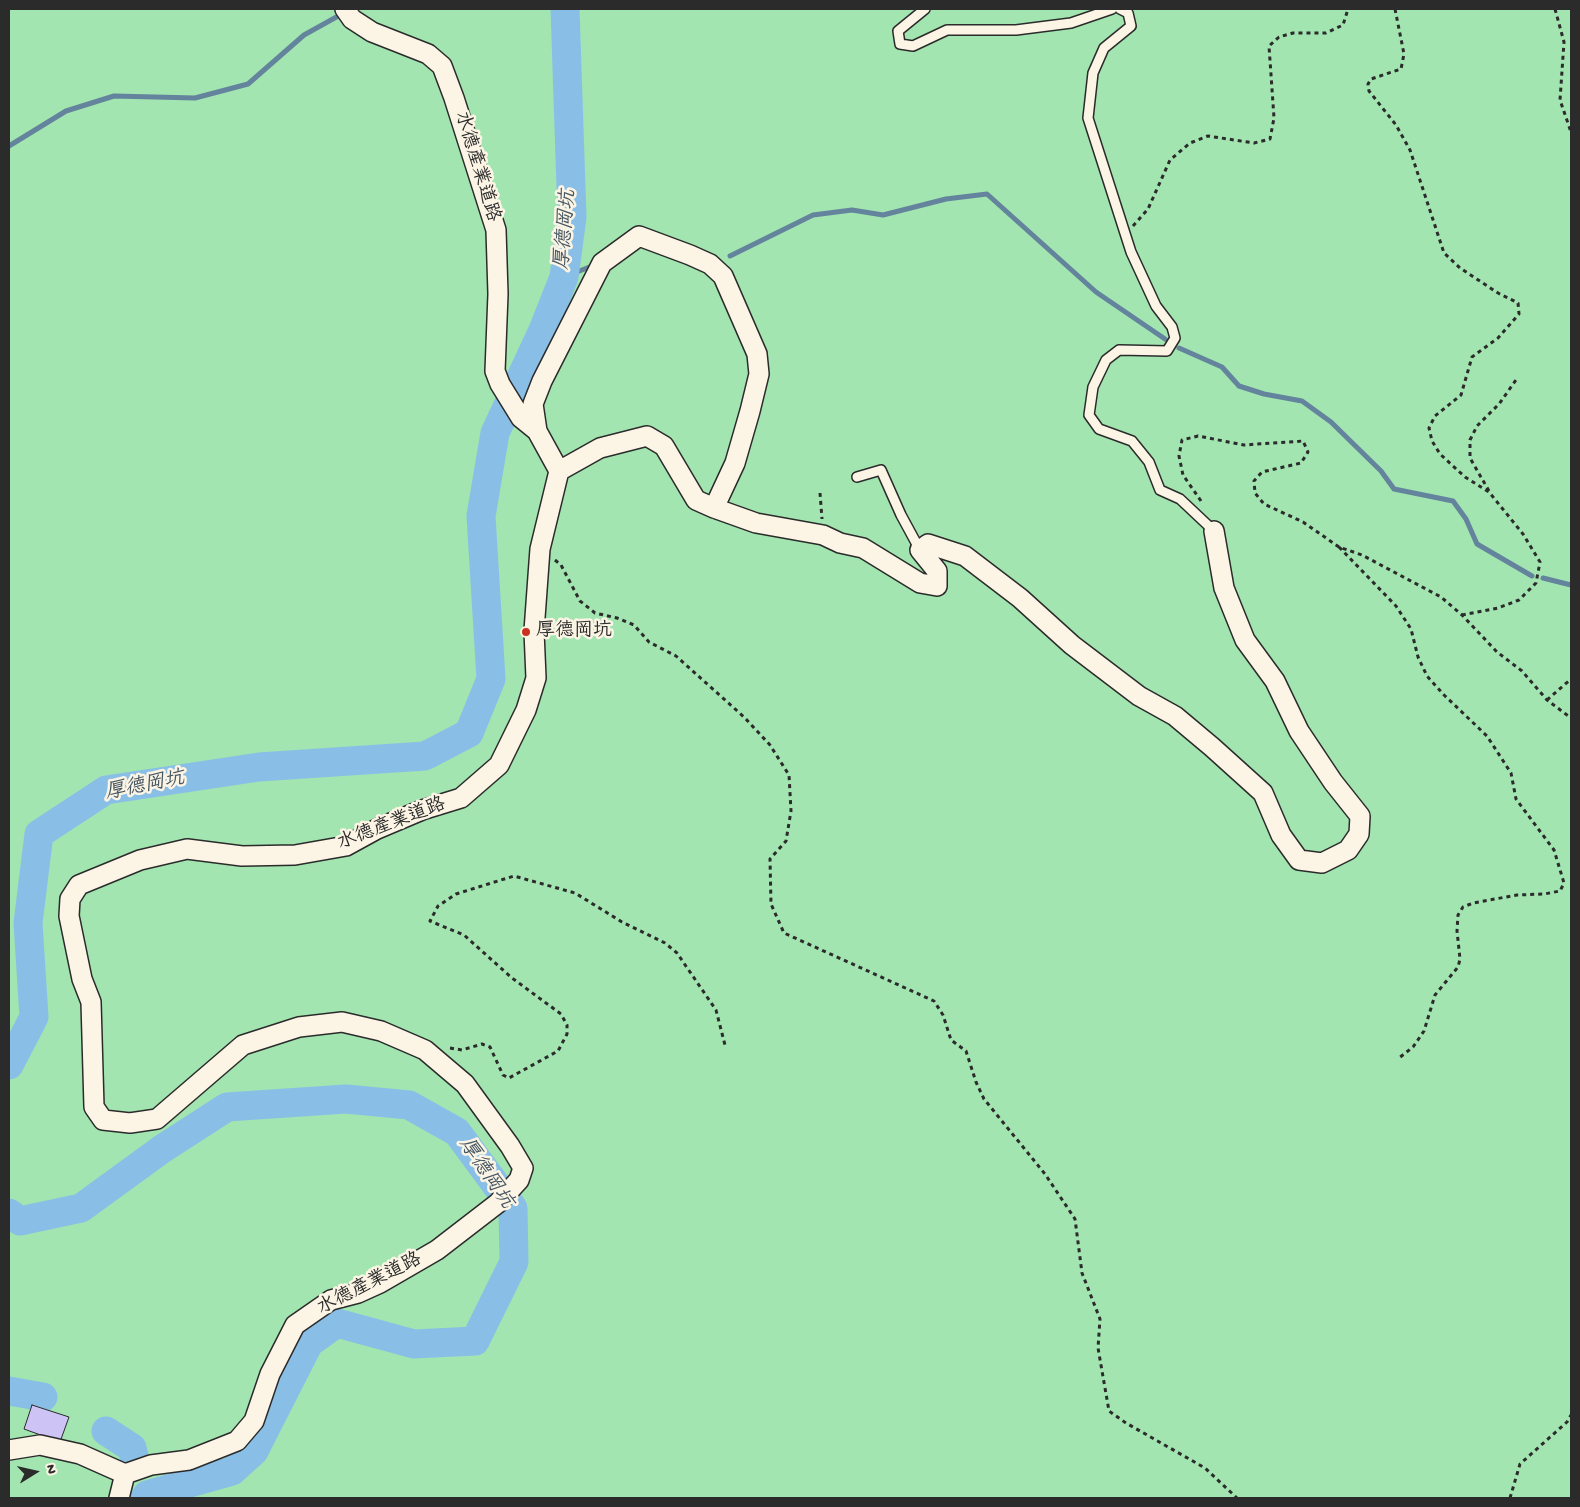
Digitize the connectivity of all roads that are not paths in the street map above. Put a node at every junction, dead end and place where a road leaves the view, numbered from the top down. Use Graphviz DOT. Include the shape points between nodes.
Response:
graph roads {
  1 [pos="345,9"];
  2 [pos="925,9"];
  3 [pos="1112,9"];
  4 [pos="1120,9"];
  5 [pos="537,431"];
  6 [pos="558,471"];
  7 [pos="857,477"];
  8 [pos="714,508"];
  9 [pos="1214,531"];
  10 [pos="920,550"];
  11 [pos="9,1450"];
  12 [pos="125,1474"];
  13 [pos="119,1498"];
  1 -- 5 [label="street, 水德產業道路" via="352,19 372,32 428,54 442,66 496,230 495,371 521,418"];
  2 -- 3 [label="lane" via="898,31 900,44 913,46 947,30 1016,30 1071,23"];
  4 -- 9 [label="lane" via="1128,13 1131,26 1104,48 1093,73 1088,118 1131,252 1175,338 1167,351 1118,350 1106,360 1093,387 1089,415 1099,429 1132,441 1149,462 1160,490 1180,499"];
  5 -- 6 [label="street"];
  5 -- 8 [label="street" via="533,404 602,263 639,236 697,258 723,276 757,354 759,374 735,464"];
  6 -- 8 [label="street" via="600,448 647,436 664,446 696,500"];
  6 -- 12 [label="street, 水德產業道路" via="540,549 534,631 536,678 526,710 499,765 461,798 422,810 346,846 295,855 242,856 187,849 140,860 79,885 70,899 69,916 82,979 91,1002 94,1107 103,1120 130,1123 157,1119 243,1045 299,1027 342,1022 381,1030 425,1050 466,1084 523,1168 519,1180 498,1203 437,1250 373,1287 331,1300 295,1325 270,1374 254,1420 237,1441 189,1460 151,1465"];
  7 -- 10 [label="lane" via="881,470"];
  8 -- 10 [label="street" via="756,523 823,535 863,548 920,583 937,586 937,571"];
  9 -- 10 [label="street" via="1224,588 1245,640 1275,681 1299,731 1360,816 1360,834 1348,850 1322,863 1299,860 1281,835 1263,793 1175,716 1139,696 965,556 928,544"];
  11 -- 12 [label="street" via="40,1444 80,1454"];
  12 -- 13 [label="street"];
}
